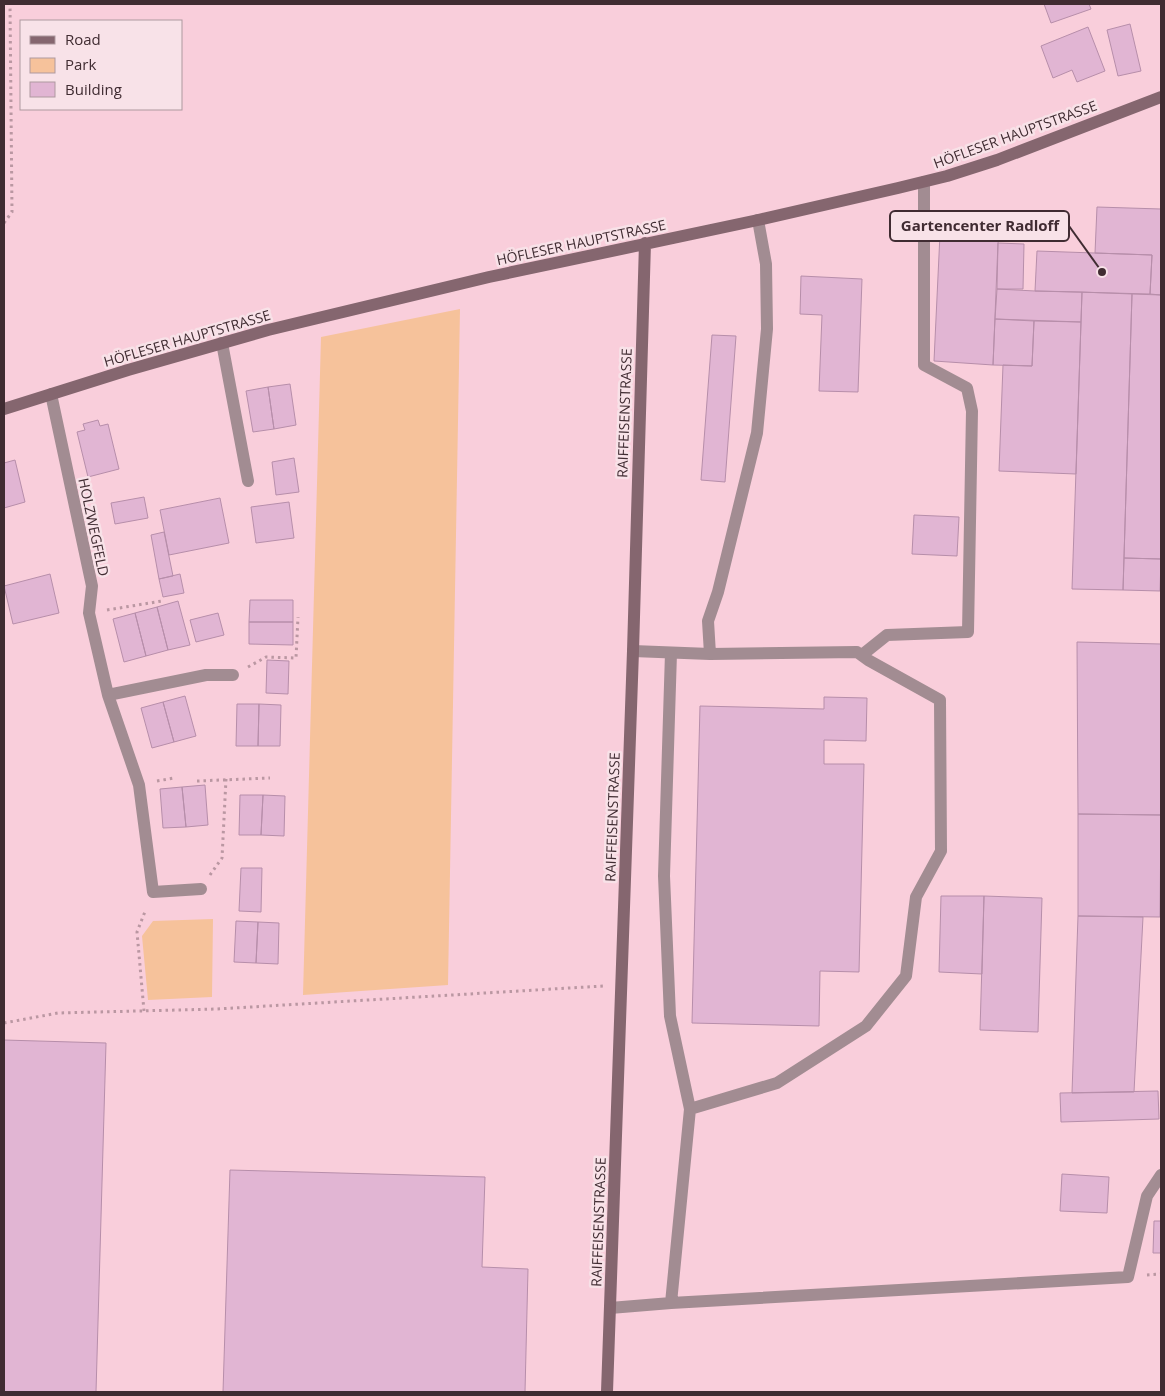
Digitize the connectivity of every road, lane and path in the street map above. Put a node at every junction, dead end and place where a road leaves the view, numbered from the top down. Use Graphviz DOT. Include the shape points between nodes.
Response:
graph roads {
  1 [pos="10,4"];
  2 [pos="1161,97"];
  3 [pos="924,182"];
  4 [pos="758,220"];
  5 [pos="4,223"];
  6 [pos="645,244"];
  7 [pos="222,343"];
  8 [pos="51,394"];
  9 [pos="4,409"];
  10 [pos="248,481"];
  11 [pos="162,601"];
  12 [pos="90,613"];
  13 [pos="298,617"];
  14 [pos="633,651"];
  15 [pos="671,653"];
  16 [pos="710,654"];
  17 [pos="862,655"];
  18 [pos="233,675"];
  19 [pos="108,695"];
  20 [pos="270,778"];
  21 [pos="226,780"];
  22 [pos="197,781"];
  23 [pos="201,889"];
  24 [pos="153,892"];
  25 [pos="621,985"];
  26 [pos="144,1011"];
  27 [pos="4,1022"];
  28 [pos="690,1109"];
  29 [pos="1161,1175"];
  30 [pos="671,1303"];
  31 [pos="610,1308"];
  32 [pos="607,1392"];
  1 -- 5 [label="path" via="12,212"];
  2 -- 3 [label="street, HÖFLESER HAUPTSTRASSE" via="997,160"];
  3 -- 4 [label="street, HÖFLESER HAUPTSTRASSE"];
  3 -- 17 [label="street" via="924,365 967,388 972,411 968,632 887,635"];
  4 -- 6 [label="street, HÖFLESER HAUPTSTRASSE"];
  4 -- 16 [label="street" via="766,264 767,329 757,433 708,621"];
  6 -- 7 [label="street, HÖFLESER HAUPTSTRASSE" via="489,277"];
  6 -- 14 [label="street, RAIFFEISENSTRASSE"];
  7 -- 8 [label="street, HÖFLESER HAUPTSTRASSE"];
  7 -- 10 [label="street"];
  8 -- 9 [label="street, HÖFLESER HAUPTSTRASSE"];
  8 -- 12 [label="street, HOLZWEGFELD" via="92,586"];
  11 -- 12 [label="path"];
  12 -- 19 [label="street, HOLZWEGFELD"];
  13 -- 18 [label="path" via="296,658 266,657"];
  14 -- 15 [label="street"];
  14 -- 25 [label="street, RAIFFEISENSTRASSE"];
  15 -- 16 [label="street"];
  15 -- 28 [label="street" via="664,876 670,1016"];
  16 -- 17 [label="street" via="857,652"];
  17 -- 28 [label="street" via="940,700 942,851 916,897 906,976 866,1026 777,1083"];
  18 -- 19 [label="street" via="206,675"];
  19 -- 24 [label="street, HOLZWEGFELD" via="139,785"];
  20 -- 21 [label="path"];
  21 -- 22 [label="path"];
  21 -- 23 [label="path" via="222,858"];
  23 -- 24 [label="street"];
  24 -- 26 [label="path" via="137,932"];
  25 -- 26 [label="path"];
  25 -- 31 [label="street, RAIFFEISENSTRASSE"];
  26 -- 27 [label="path" via="58,1013"];
  28 -- 30 [label="street"];
  29 -- 30 [label="street" via="1147,1196 1128,1276"];
  30 -- 31 [label="street"];
  31 -- 32 [label="street, RAIFFEISENSTRASSE"];
}
